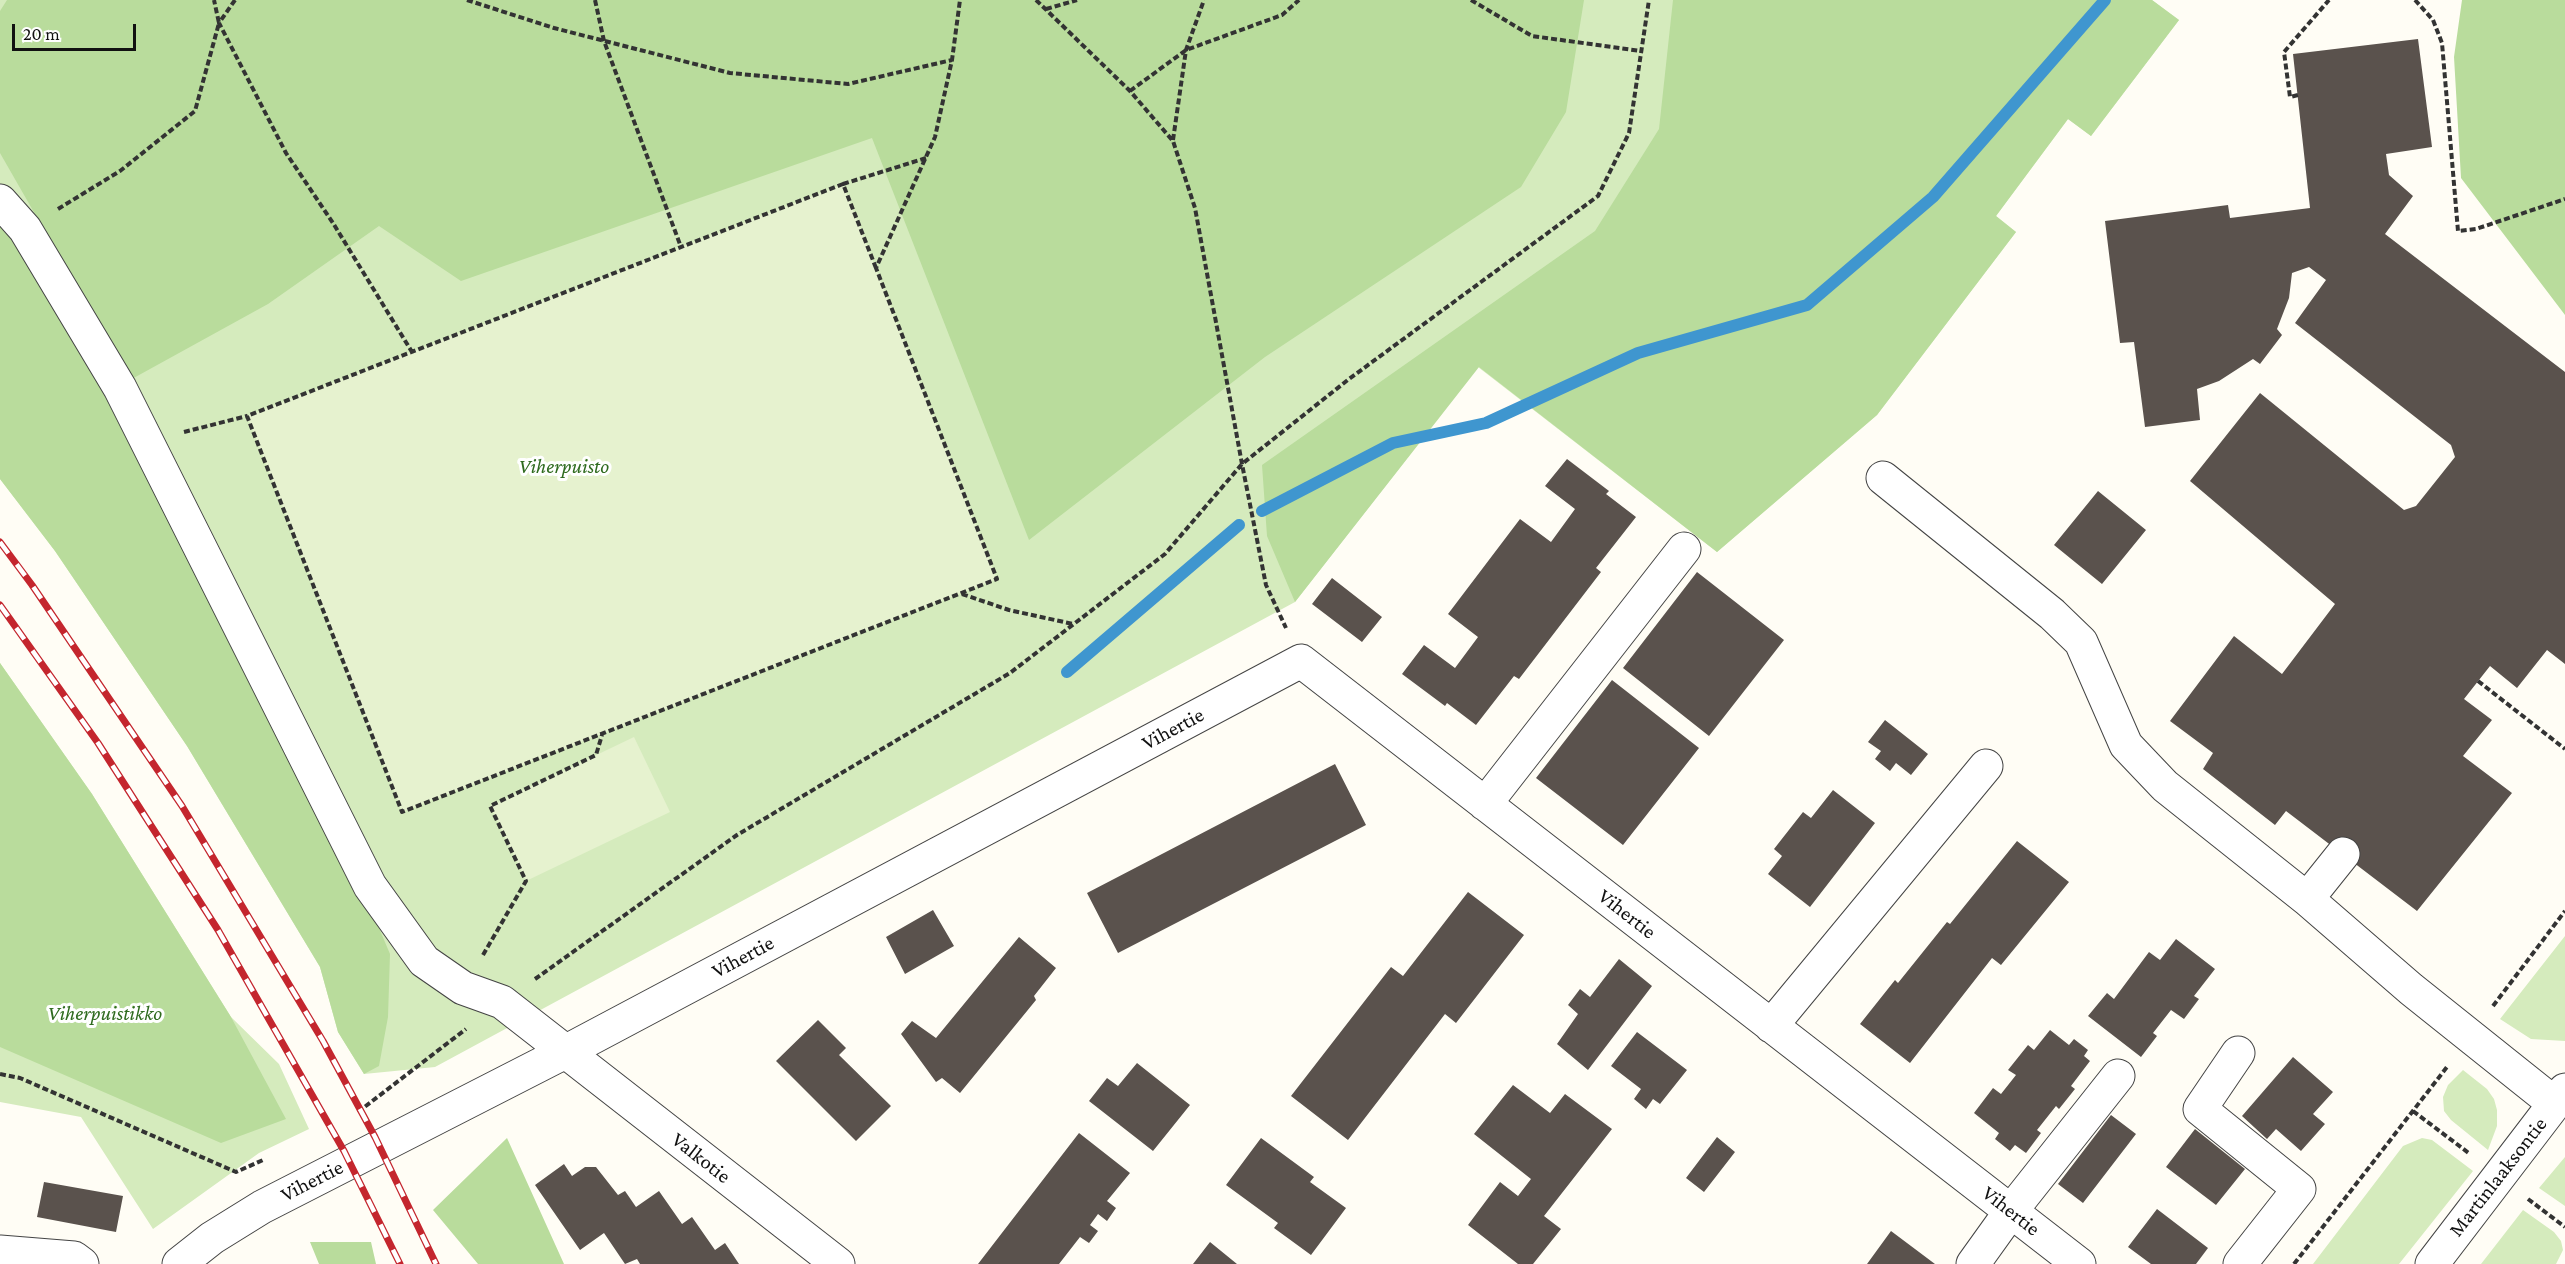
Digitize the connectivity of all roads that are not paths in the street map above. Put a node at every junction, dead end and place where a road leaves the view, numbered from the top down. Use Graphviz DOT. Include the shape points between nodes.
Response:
graph roads {
  1 [pos="0,201"];
  2 [pos="1883,478"];
  3 [pos="1684,549"];
  4 [pos="1986,766"];
  5 [pos="1485,804"];
  6 [pos="2343,854"];
  7 [pos="2307,899"];
  8 [pos="1771,1026"];
  9 [pos="565,1052"];
  10 [pos="2238,1053"];
  11 [pos="2118,1076"];
  12 [pos="2560,1097"];
  13 [pos="2011,1210"];
  14 [pos="0,1252"];
  15 [pos="2070,1261"];
  16 [pos="82,1264"];
  17 [pos="179,1264"];
  18 [pos="838,1264"];
  19 [pos="1973,1264"];
  20 [pos="2240,1264"];
  21 [pos="2432,1264"];
  1 -- 9 [label="street, Valkotie" via="26,229 120,388 370,886 424,961 463,988 502,1002"];
  2 -- 7 [label="street" via="2052,614 2081,642 2126,745 2165,786"];
  3 -- 5 [label="street"];
  4 -- 8 [label="street"];
  5 -- 8 [label="street, Vihertie"];
  5 -- 9 [label="street, Vihertie" via="1301,661"];
  6 -- 7 [label="street"];
  7 -- 12 [label="street" via="2470,1037"];
  8 -- 13 [label="street, Vihertie"];
  9 -- 17 [label="street, Vihertie" via="262,1207"];
  9 -- 18 [label="street, Valkotie"];
  10 -- 20 [label="street" via="2200,1109 2299,1189"];
  11 -- 13 [label="street"];
  12 -- 21 [label="street, Martinlaaksontie"];
  13 -- 15 [label="street, Vihertie"];
  13 -- 19 [label="street"];
  14 -- 16 [label="street" via="74,1258"];
}
